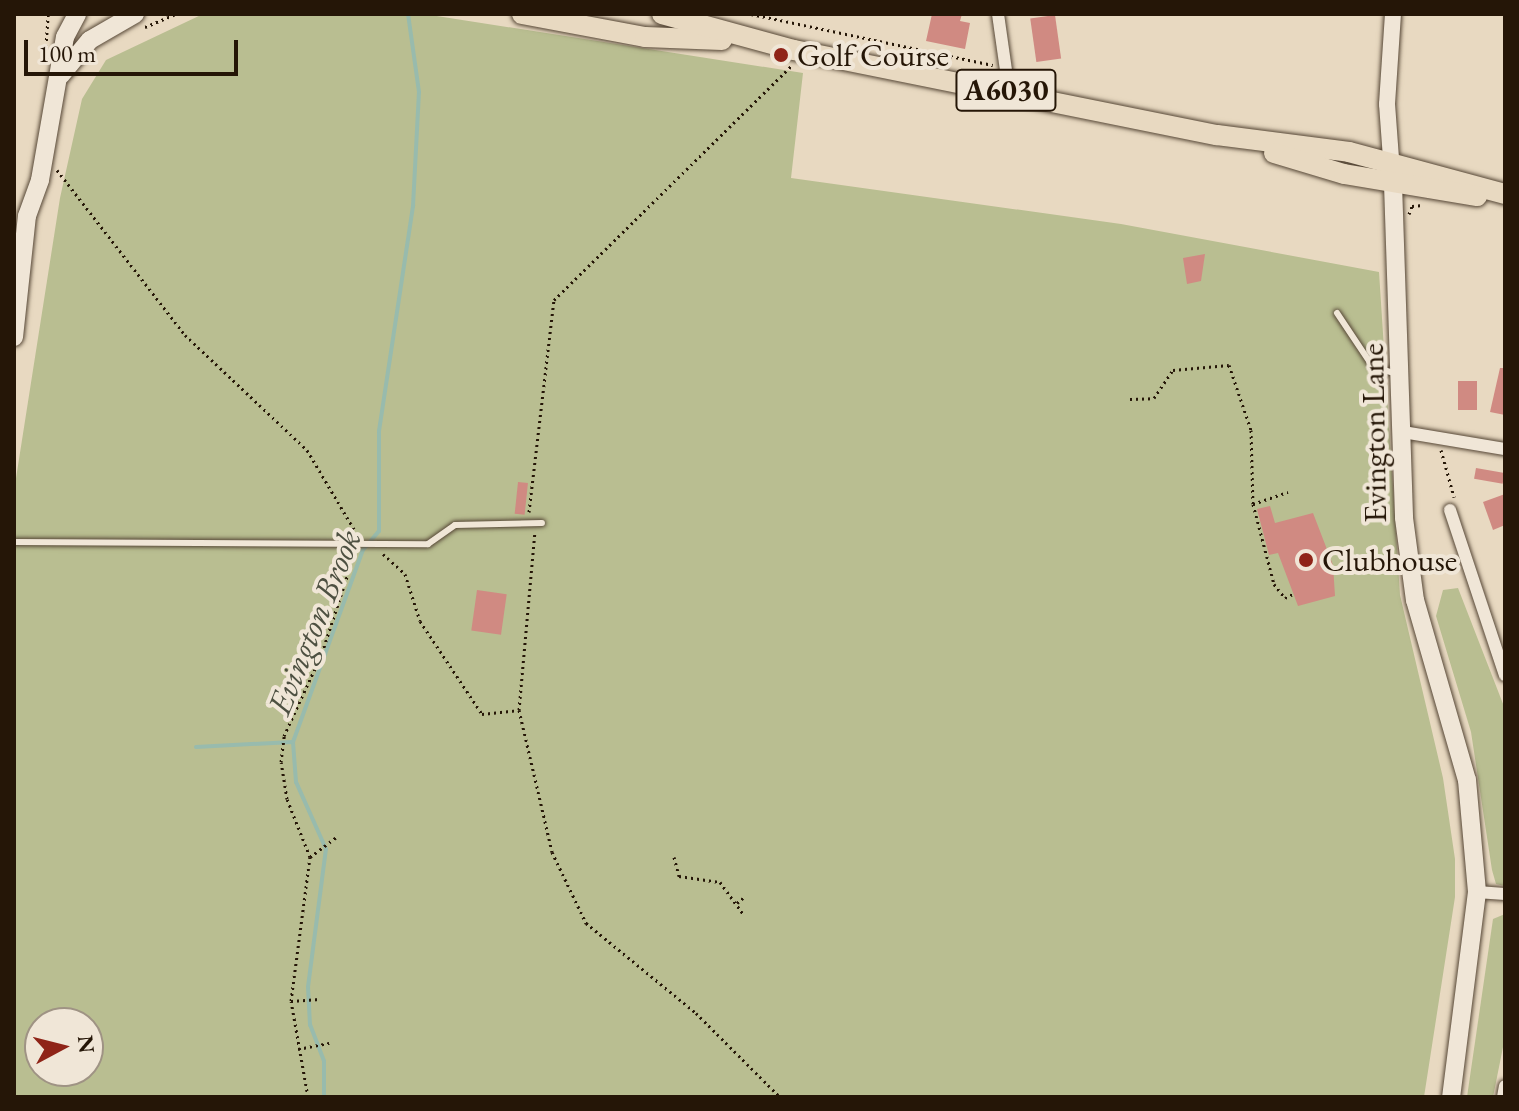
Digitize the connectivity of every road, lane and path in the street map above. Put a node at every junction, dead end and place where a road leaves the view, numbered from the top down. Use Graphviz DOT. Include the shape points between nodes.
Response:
graph roads {
  1 [pos="77,14"];
  2 [pos="175,14"];
  3 [pos="522,14"];
  4 [pos="662,14"];
  5 [pos="751,14"];
  6 [pos="998,14"];
  7 [pos="1393,14"];
  8 [pos="134,23"];
  9 [pos="754,41"];
  10 [pos="805,52"];
  11 [pos="59,78"];
  12 [pos="1007,81"];
  13 [pos="53,159"];
  14 [pos="1392,174"];
  15 [pos="53,181"];
  16 [pos="1505,197"];
  17 [pos="21,217"];
  18 [pos="1337,313"];
  19 [pos="14,337"];
  20 [pos="1402,375"];
  21 [pos="1130,399"];
  22 [pos="1403,432"];
  23 [pos="1438,438"];
  24 [pos="1505,449"];
  25 [pos="1288,492"];
  26 [pos="1253,504"];
  27 [pos="1450,510"];
  28 [pos="542,523"];
  29 [pos="14,542"];
  30 [pos="360,545"];
  31 [pos="374,545"];
  32 [pos="1293,594"];
  33 [pos="1505,675"];
  34 [pos="519,710"];
  35 [pos="337,837"];
  36 [pos="310,857"];
  37 [pos="674,857"];
  38 [pos="1477,892"];
  39 [pos="1505,894"];
  40 [pos="743,898"];
  41 [pos="737,903"];
  42 [pos="743,914"];
  43 [pos="320,999"];
  44 [pos="291,1001"];
  45 [pos="329,1043"];
  46 [pos="298,1049"];
  47 [pos="1505,1086"];
  48 [pos="308,1097"];
  49 [pos="780,1097"];
  50 [pos="1451,1097"];
  51 [pos="1503,1097"];
  1 -- 11 [label="main road" via="65,37"];
  2 -- 8 [label="path"];
  3 -- 9 [label="highway, A6030" via="645,37"];
  4 -- 9 [label="highway, A6030"];
  5 -- 12 [label="path" via="976,58"];
  6 -- 12 [label="street"];
  7 -- 14 [label="street, Evington Lane" via="1387,104"];
  8 -- 11 [label="main road" via="90,40"];
  9 -- 10 [label="highway, A6030"];
  10 -- 12 [label="highway, A6030"];
  10 -- 28 [label="path" via="554,300 527,510"];
  11 -- 13 [label="main road"];
  12 -- 14 [label="highway, A6030"];
  13 -- 15 [label="path"];
  13 -- 17 [label="main road"];
  13 -- 30 [label="path" via="185,335 307,450"];
  14 -- 16 [label="highway, A6030"];
  14 -- 20 [label="main road, Evington Lane"];
  17 -- 19 [label="main road"];
  18 -- 20 [label="lane" via="1373,367"];
  20 -- 22 [label="main road, Evington Lane"];
  21 -- 26 [label="path" via="1154,398 1173,370 1229,365 1251,430"];
  22 -- 23 [label="street"];
  22 -- 38 [label="main road, Evington Lane" via="1404,518 1415,600 1467,780"];
  23 -- 24 [label="street"];
  23 -- 27 [label="path" via="1456,503"];
  25 -- 26 [label="path"];
  26 -- 32 [label="path" via="1274,584 1285,598"];
  27 -- 33 [label="street"];
  28 -- 31 [label="lane" via="473,522 428,544"];
  28 -- 34 [label="path" via="533,533"];
  29 -- 30 [label="lane"];
  30 -- 31 [label="lane"];
  30 -- 36 [label="path" via="322,653 284,736 287,799"];
  31 -- 34 [label="path" via="405,574 420,621 482,714"];
  34 -- 49 [label="path" via="552,852 586,923 696,1013"];
  35 -- 36 [label="path"];
  36 -- 44 [label="path"];
  37 -- 41 [label="path" via="679,876 720,882"];
  38 -- 39 [label="street"];
  38 -- 50 [label="main road, Evington Lane"];
  40 -- 41 [label="path"];
  41 -- 42 [label="path"];
  43 -- 44 [label="path"];
  44 -- 46 [label="path"];
  45 -- 46 [label="path"];
  46 -- 48 [label="path"];
  47 -- 51 [label="street"];
}
